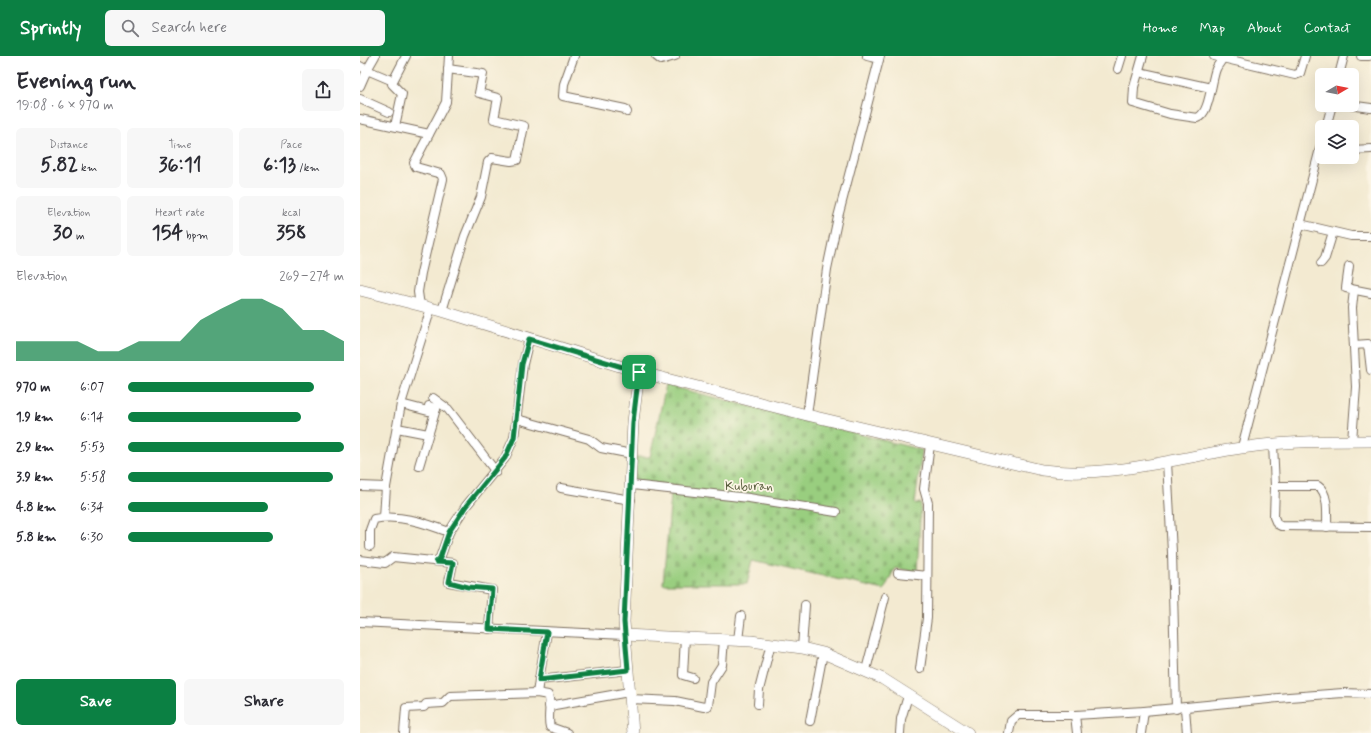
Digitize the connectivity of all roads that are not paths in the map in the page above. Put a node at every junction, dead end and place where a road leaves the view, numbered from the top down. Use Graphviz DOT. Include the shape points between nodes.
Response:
graph roads {
  1 [pos="375,56"];
  2 [pos="406,56"];
  3 [pos="449,56"];
  4 [pos="574,56"];
  5 [pos="656,56"];
  6 [pos="675,56"];
  7 [pos="867,56"];
  8 [pos="1122,56"];
  9 [pos="1143,56"];
  10 [pos="1214,56"];
  11 [pos="1305,56"];
  12 [pos="1344,56"];
  13 [pos="1361,56"];
  14 [pos="1369,56"];
  15 [pos="1224,57"];
  16 [pos="880,58"];
  17 [pos="364,68"];
  18 [pos="1341,68"];
  19 [pos="448,69"];
  20 [pos="1118,69"];
  21 [pos="1138,72"];
  22 [pos="393,81"];
  23 [pos="360,86"];
  24 [pos="1211,88"];
  25 [pos="360,99"];
  26 [pos="1359,106"];
  27 [pos="1371,108"];
  28 [pos="389,112"];
  29 [pos="628,112"];
  30 [pos="360,119"];
  31 [pos="395,126"];
  32 [pos="430,134"];
  33 [pos="1359,150"];
  34 [pos="1371,150"];
  35 [pos="1316,164"];
  36 [pos="1300,224"];
  37 [pos="1333,232"];
  38 [pos="1371,236"];
  39 [pos="1321,263"];
  40 [pos="1348,266"];
  41 [pos="360,290"];
  42 [pos="1354,290"];
  43 [pos="1371,293"];
  44 [pos="431,308"];
  45 [pos="529,339"];
  46 [pos="1354,345"];
  47 [pos="1371,370"];
  48 [pos="639,372"];
  49 [pos="436,403"];
  50 [pos="401,404"];
  51 [pos="807,415"];
  52 [pos="517,419"];
  53 [pos="397,428"];
  54 [pos="428,434"];
  55 [pos="1352,441"];
  56 [pos="1371,441"];
  57 [pos="1273,444"];
  58 [pos="930,445"];
  59 [pos="1242,447"];
  60 [pos="632,454"];
  61 [pos="1167,462"];
  62 [pos="419,466"];
  63 [pos="496,472"];
  64 [pos="632,485"];
  65 [pos="360,486"];
  66 [pos="1275,486"];
  67 [pos="386,487"];
  68 [pos="561,488"];
  69 [pos="630,500"];
  70 [pos="836,512"];
  71 [pos="384,517"];
  72 [pos="1327,527"];
  73 [pos="1371,527"];
  74 [pos="449,532"];
  75 [pos="370,546"];
  76 [pos="360,560"];
  77 [pos="436,562"];
  78 [pos="898,573"];
  79 [pos="927,576"];
  80 [pos="885,597"];
  81 [pos="805,605"];
  82 [pos="741,616"];
  83 [pos="360,622"];
  84 [pos="489,629"];
  85 [pos="547,632"];
  86 [pos="624,635"];
  87 [pos="685,637"];
  88 [pos="724,639"];
  89 [pos="738,640"];
  90 [pos="771,644"];
  91 [pos="802,648"];
  92 [pos="823,653"];
  93 [pos="920,669"];
  94 [pos="628,670"];
  95 [pos="866,670"];
  96 [pos="693,678"];
  97 [pos="539,680"];
  98 [pos="537,693"];
  99 [pos="1371,694"];
  100 [pos="630,695"];
  101 [pos="908,696"];
  102 [pos="758,704"];
  103 [pos="549,706"];
  104 [pos="1185,708"];
  105 [pos="1176,709"];
  106 [pos="1144,711"];
  107 [pos="1075,715"];
  108 [pos="810,721"];
  109 [pos="404,733"];
  110 [pos="567,733"];
  111 [pos="633,733"];
  112 [pos="900,733"];
  113 [pos="968,733"];
  114 [pos="1009,733"];
  115 [pos="1077,733"];
  116 [pos="1141,733"];
  117 [pos="1187,733"];
  1 -- 17 [label="street"];
  2 -- 22 [label="street"];
  3 -- 19 [label="street"];
  4 -- 29 [label="street" via="564,84 563,96 625,109"];
  5 -- 6 [label="street" via="661,60"];
  7 -- 16 [label="street"];
  8 -- 20 [label="street"];
  9 -- 21 [label="street"];
  10 -- 15 [label="street"];
  11 -- 15 [label="street" via="1297,75"];
  12 -- 18 [label="street"];
  13 -- 14 [label="street"];
  15 -- 24 [label="street" via="1216,69"];
  16 -- 51 [label="street" via="827,268"];
  17 -- 22 [label="street"];
  17 -- 23 [label="street"];
  19 -- 32 [label="street" via="446,102"];
  19 -- 44 [label="street" via="482,74 479,94 498,98 494,120 524,126 517,160 492,158 488,162 481,197"];
  21 -- 24 [label="street"];
  21 -- 24 [label="street" via="1132,103 1170,114 1201,117"];
  22 -- 31 [label="street" via="392,84 402,94"];
  25 -- 28 [label="street"];
  26 -- 27 [label="street"];
  30 -- 31 [label="street"];
  31 -- 32 [label="street"];
  32 -- 44 [label="street" via="414,164 416,167 441,174 443,179 418,292"];
  33 -- 34 [label="street"];
  35 -- 36 [label="street"];
  36 -- 37 [label="street"];
  36 -- 59 [label="street"];
  37 -- 38 [label="street" via="1356,237"];
  37 -- 39 [label="street"];
  40 -- 42 [label="street" via="1346,287"];
  41 -- 44 [label="main road"];
  42 -- 43 [label="street"];
  42 -- 46 [label="street"];
  44 -- 45 [label="main road"];
  44 -- 50 [label="street"];
  45 -- 48 [label="main road"];
  45 -- 52 [label="street" via="522,364"];
  46 -- 47 [label="street" via="1368,344"];
  46 -- 55 [label="street" via="1356,387"];
  48 -- 51 [label="main road"];
  48 -- 60 [label="main road"];
  49 -- 50 [label="street" via="429,406 428,411"];
  49 -- 54 [label="street"];
  49 -- 63 [label="street" via="448,409"];
  50 -- 53 [label="street"];
  51 -- 58 [label="main road"];
  52 -- 60 [label="street" via="589,439 602,448"];
  52 -- 63 [label="street" via="514,438"];
  53 -- 54 [label="street"];
  53 -- 67 [label="street"];
  54 -- 62 [label="street"];
  55 -- 56 [label="main road"];
  55 -- 57 [label="main road"];
  57 -- 59 [label="main road"];
  57 -- 66 [label="street"];
  58 -- 61 [label="main road" via="1055,472 1104,471"];
  58 -- 79 [label="street" via="924,489 928,499"];
  59 -- 61 [label="main road"];
  60 -- 64 [label="main road"];
  61 -- 105 [label="street"];
  63 -- 74 [label="street" via="476,492"];
  64 -- 69 [label="main road"];
  64 -- 70 [label="street" via="750,498"];
  65 -- 67 [label="street"];
  66 -- 72 [label="street" via="1318,486 1322,489"];
  66 -- 72 [label="street" via="1274,517 1277,524"];
  67 -- 71 [label="street"];
  68 -- 69 [label="street"];
  69 -- 86 [label="main road"];
  71 -- 74 [label="street" via="417,521"];
  71 -- 75 [label="street" via="374,518 370,530"];
  72 -- 73 [label="street"];
  74 -- 77 [label="street" via="440,558"];
  76 -- 77 [label="street" via="385,563 393,557"];
  77 -- 84 [label="street" via="453,563 449,582 492,589"];
  78 -- 79 [label="street"];
  79 -- 93 [label="street" via="927,618"];
  80 -- 95 [label="street"];
  81 -- 91 [label="street"];
  82 -- 89 [label="street"];
  83 -- 84 [label="street"];
  84 -- 85 [label="street"];
  85 -- 86 [label="street"];
  85 -- 97 [label="street"];
  86 -- 87 [label="main road"];
  86 -- 94 [label="main road"];
  87 -- 88 [label="main road"];
  87 -- 96 [label="street" via="683,675"];
  88 -- 89 [label="main road"];
  88 -- 100 [label="street" via="722,665 711,682 708,706"];
  89 -- 90 [label="main road"];
  90 -- 91 [label="main road"];
  90 -- 102 [label="street"];
  91 -- 92 [label="main road"];
  92 -- 95 [label="main road"];
  92 -- 108 [label="street"];
  94 -- 97 [label="street"];
  94 -- 100 [label="main road"];
  95 -- 101 [label="main road"];
  97 -- 98 [label="street"];
  98 -- 103 [label="street" via="548,695"];
  98 -- 109 [label="street" via="450,696 443,703 406,708"];
  99 -- 104 [label="street" via="1343,693 1289,697"];
  100 -- 103 [label="street"];
  100 -- 111 [label="main road"];
  101 -- 112 [label="street"];
  101 -- 113 [label="main road"];
  103 -- 110 [label="street" via="550,727"];
  104 -- 105 [label="street"];
  104 -- 117 [label="street"];
  105 -- 106 [label="street"];
  106 -- 107 [label="street"];
  106 -- 116 [label="street"];
  107 -- 114 [label="street" via="1018,715 1011,721"];
  107 -- 115 [label="street"];
}
